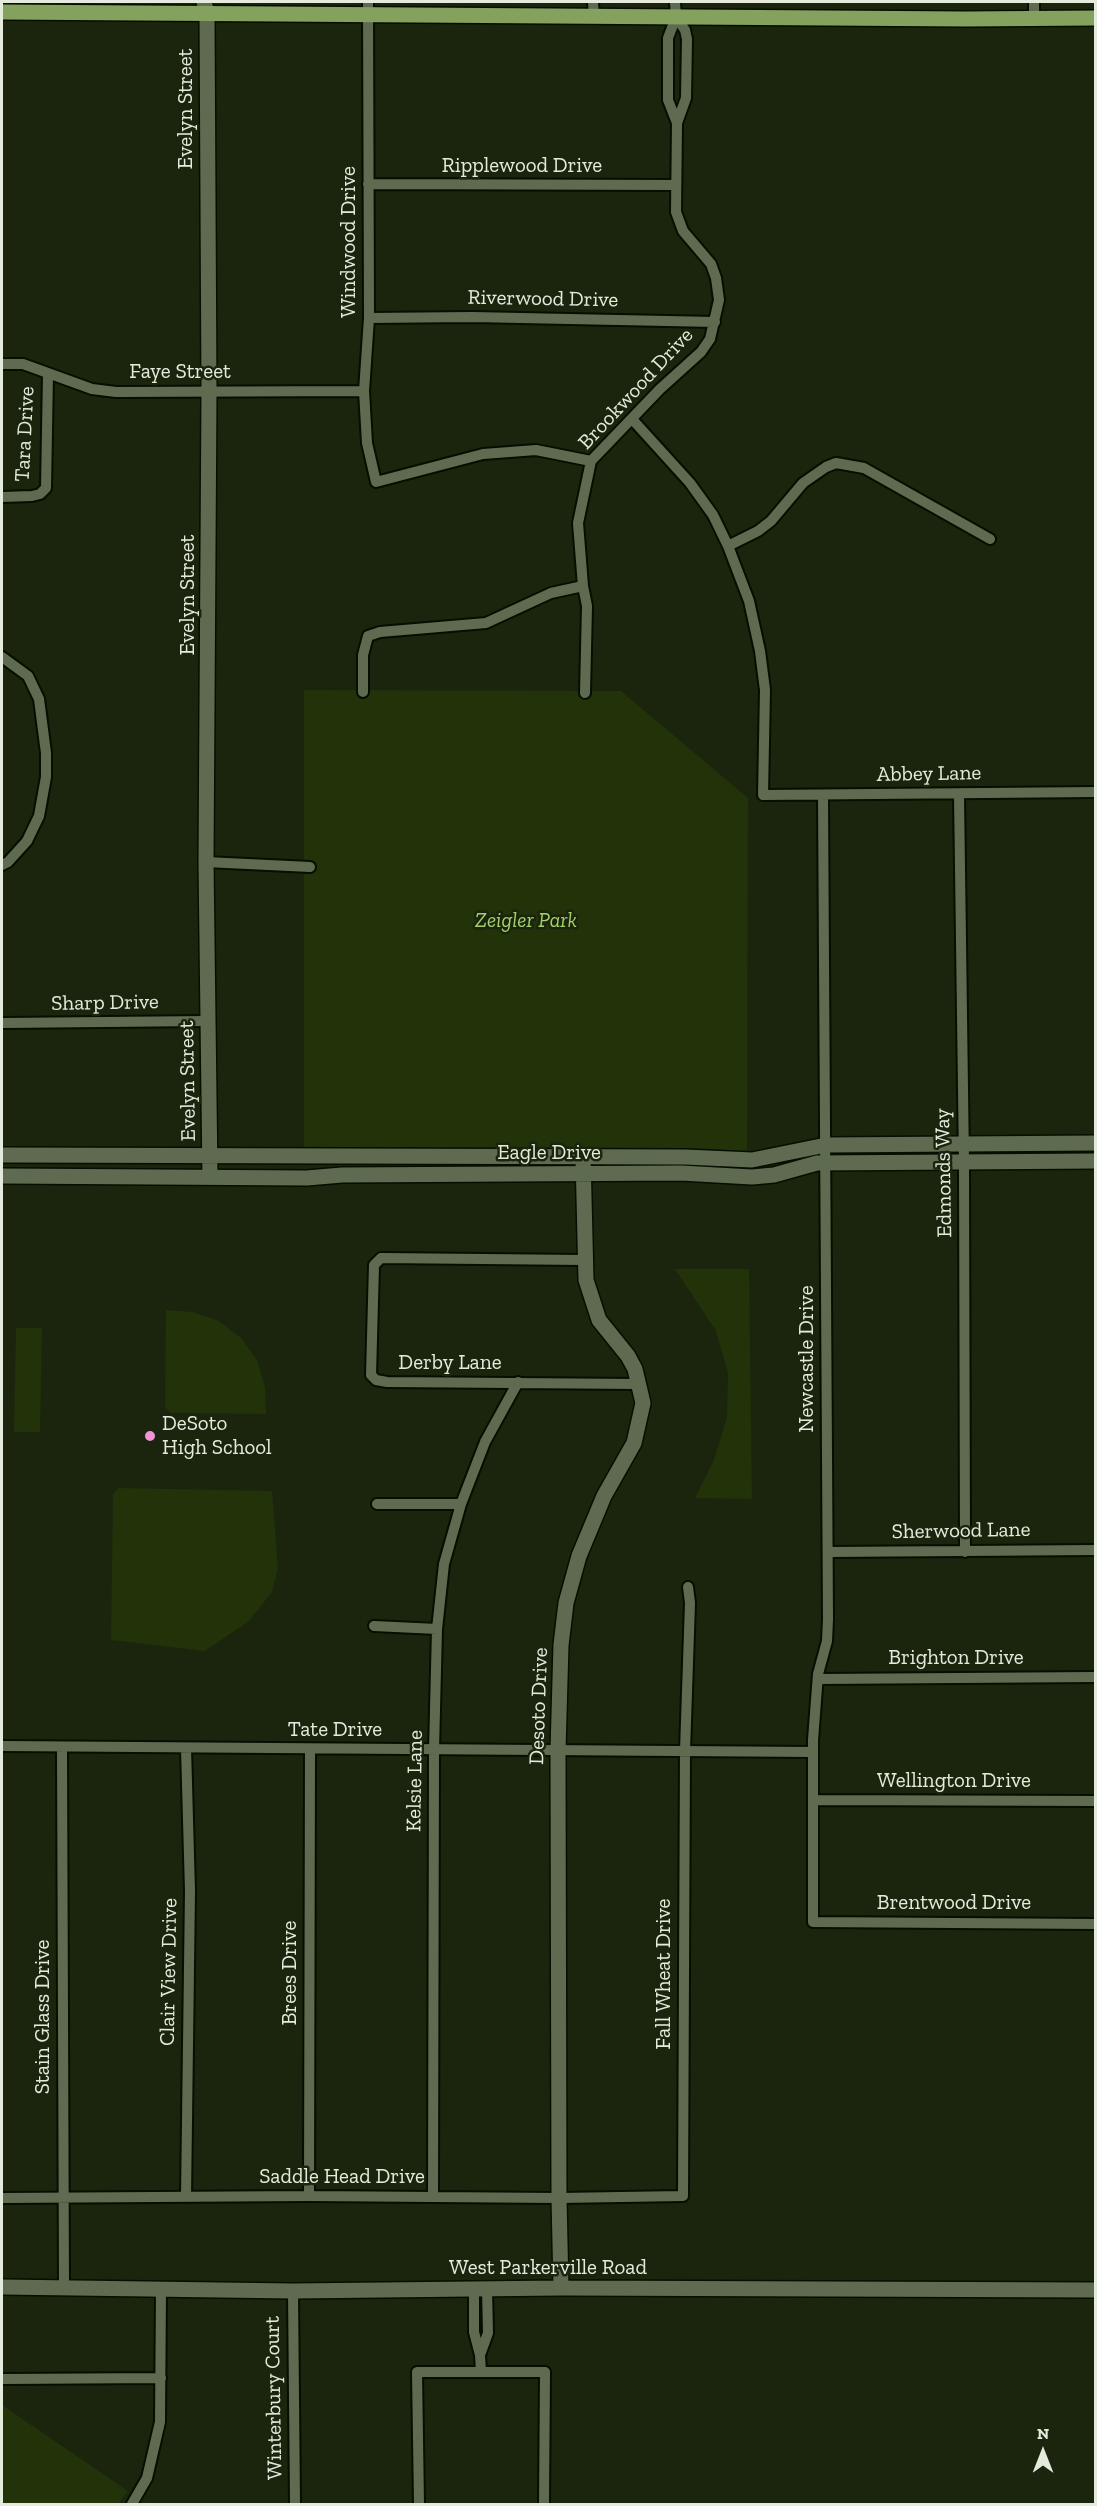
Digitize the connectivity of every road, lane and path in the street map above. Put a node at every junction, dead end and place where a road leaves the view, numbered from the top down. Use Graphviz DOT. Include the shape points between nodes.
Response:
graph roads {
  1 [pos="1034,2"];
  2 [pos="207,5"];
  3 [pos="368,9"];
  4 [pos="593,9"];
  5 [pos="676,9"];
  6 [pos="2,12"];
  7 [pos="1095,18"];
  8 [pos="1034,20"];
  9 [pos="677,123"];
  10 [pos="369,184"];
  11 [pos="675,185"];
  12 [pos="369,318"];
  13 [pos="715,322"];
  14 [pos="2,364"];
  15 [pos="48,373"];
  16 [pos="364,391"];
  17 [pos="209,392"];
  18 [pos="632,419"];
  19 [pos="591,461"];
  20 [pos="2,497"];
  21 [pos="990,538"];
  22 [pos="728,546"];
  23 [pos="583,586"];
  24 [pos="2,657"];
  25 [pos="363,692"];
  26 [pos="585,693"];
  27 [pos="1095,792"];
  28 [pos="959,794"];
  29 [pos="823,795"];
  30 [pos="206,862"];
  31 [pos="2,866"];
  32 [pos="310,867"];
  33 [pos="208,1021"];
  34 [pos="2,1023"];
  35 [pos="1095,1143"];
  36 [pos="962,1144"];
  37 [pos="825,1145"];
  38 [pos="2,1155"];
  39 [pos="36,1155"];
  40 [pos="210,1156"];
  41 [pos="315,1156"];
  42 [pos="541,1156"];
  43 [pos="583,1156"];
  44 [pos="752,1160"];
  45 [pos="1095,1161"];
  46 [pos="964,1162"];
  47 [pos="826,1163"];
  48 [pos="448,1174"];
  49 [pos="583,1174"];
  50 [pos="2,1176"];
  51 [pos="37,1176"];
  52 [pos="210,1177"];
  53 [pos="752,1177"];
  54 [pos="315,1178"];
  55 [pos="584,1260"];
  56 [pos="518,1382"];
  57 [pos="638,1384"];
  58 [pos="377,1504"];
  59 [pos="461,1504"];
  60 [pos="1095,1550"];
  61 [pos="828,1552"];
  62 [pos="965,1552"];
  63 [pos="688,1587"];
  64 [pos="374,1626"];
  65 [pos="437,1629"];
  66 [pos="1095,1677"];
  67 [pos="818,1679"];
  68 [pos="2,1746"];
  69 [pos="62,1748"];
  70 [pos="186,1748"];
  71 [pos="310,1749"];
  72 [pos="434,1750"];
  73 [pos="558,1750"];
  74 [pos="684,1751"];
  75 [pos="813,1752"];
  76 [pos="813,1800"];
  77 [pos="1095,1801"];
  78 [pos="813,1922"];
  79 [pos="1095,1924"];
  80 [pos="309,2196"];
  81 [pos="683,2196"];
  82 [pos="186,2197"];
  83 [pos="433,2197"];
  84 [pos="2,2198"];
  85 [pos="63,2198"];
  86 [pos="559,2198"];
  87 [pos="64,2286"];
  88 [pos="2,2287"];
  89 [pos="561,2288"];
  90 [pos="481,2289"];
  91 [pos="161,2290"];
  92 [pos="293,2290"];
  93 [pos="1095,2290"];
  94 [pos="481,2372"];
  95 [pos="161,2378"];
  96 [pos="2,2379"];
  97 [pos="132,2505"];
  98 [pos="295,2505"];
  99 [pos="419,2505"];
  100 [pos="544,2505"];
  1 -- 8 [label="street"];
  2 -- 3 [label="main road"];
  2 -- 6 [label="main road"];
  2 -- 17 [label="street, Evelyn Street"];
  3 -- 4 [label="main road"];
  3 -- 10 [label="street, Windwood Drive"];
  4 -- 5 [label="main road"];
  5 -- 8 [label="main road"];
  5 -- 9 [label="street, Brookwood Drive" via="668,39 668,90"];
  5 -- 9 [label="street, Brookwood Drive" via="687,39 686,98"];
  7 -- 8 [label="main road"];
  9 -- 11 [label="street, Brookwood Drive"];
  10 -- 11 [label="street, Ripplewood Drive"];
  10 -- 12 [label="street, Windwood Drive"];
  11 -- 13 [label="street, Brookwood Drive" via="676,212 683,231 711,264 716,278 719,300"];
  12 -- 13 [label="street, Riverwood Drive"];
  12 -- 16 [label="street, Windwood Drive"];
  13 -- 18 [label="street, Brookwood Drive" via="701,352"];
  14 -- 15 [label="street, Faye Street" via="23,363"];
  15 -- 17 [label="street, Faye Street" via="92,389 116,392"];
  15 -- 20 [label="street, Tara Drive" via="46,488 32,496"];
  16 -- 17 [label="street, Faye Street"];
  16 -- 19 [label="street, Windwood Drive" via="367,443 376,482 483,454 536,450"];
  17 -- 30 [label="street, Evelyn Street"];
  18 -- 19 [label="street, Brookwood Drive"];
  18 -- 22 [label="street" via="690,483"];
  19 -- 23 [label="street, Brookwood Drive" via="578,523"];
  21 -- 22 [label="street" via="864,468 836,463 804,483 759,531"];
  22 -- 29 [label="street, Abbey Lane" via="749,601 760,651 765,690 763,795"];
  23 -- 25 [label="street" via="551,593 486,623 368,636 363,655"];
  23 -- 26 [label="street, Brookwood Drive" via="587,606"];
  24 -- 31 [label="street" via="28,676 39,699 46,753 39,816 27,841"];
  27 -- 28 [label="street, Abbey Lane"];
  28 -- 29 [label="street, Abbey Lane"];
  28 -- 36 [label="street, Edmonds Way"];
  29 -- 37 [label="street, Newcastle Drive"];
  30 -- 32 [label="street"];
  30 -- 33 [label="street, Evelyn Street"];
  33 -- 34 [label="street, Sharp Drive"];
  33 -- 40 [label="street, Evelyn Street"];
  35 -- 36 [label="street, Eagle Drive"];
  36 -- 37 [label="street, Eagle Drive"];
  36 -- 46 [label="street, Edmonds Way"];
  37 -- 44 [label="street, Eagle Drive"];
  37 -- 47 [label="street, Newcastle Drive"];
  38 -- 39 [label="street, Eagle Drive"];
  39 -- 40 [label="street, Eagle Drive"];
  39 -- 51 [label="street"];
  40 -- 41 [label="street, Eagle Drive"];
  40 -- 52 [label="street, Evelyn Street"];
  41 -- 42 [label="street, Eagle Drive"];
  41 -- 54 [label="street"];
  42 -- 43 [label="street, Eagle Drive"];
  42 -- 48 [label="street" via="539,1166"];
  43 -- 44 [label="street, Eagle Drive"];
  43 -- 49 [label="street, Desoto Drive"];
  44 -- 53 [label="street"];
  45 -- 46 [label="street, Eagle Drive"];
  46 -- 47 [label="street, Eagle Drive"];
  46 -- 62 [label="street, Edmonds Way"];
  47 -- 53 [label="street, Eagle Drive"];
  47 -- 61 [label="street, Newcastle Drive"];
  48 -- 49 [label="street, Eagle Drive"];
  48 -- 54 [label="street, Eagle Drive"];
  49 -- 53 [label="street, Eagle Drive"];
  49 -- 55 [label="street, Desoto Drive"];
  50 -- 51 [label="street, Eagle Drive"];
  51 -- 52 [label="street, Eagle Drive"];
  52 -- 54 [label="street, Eagle Drive"];
  55 -- 56 [label="street, Derby Lane" via="393,1257 381,1258 374,1265 371,1376 376,1380"];
  55 -- 57 [label="street, Desoto Drive" via="599,1320 628,1356"];
  56 -- 57 [label="street, Derby Lane"];
  56 -- 59 [label="street, Kelsie Lane" via="485,1442"];
  57 -- 73 [label="street, Desoto Drive" via="643,1403 634,1443 586,1536 566,1604"];
  58 -- 59 [label="street"];
  59 -- 65 [label="street, Kelsie Lane" via="444,1564"];
  60 -- 62 [label="street, Sherwood Lane"];
  61 -- 62 [label="street, Sherwood Lane"];
  61 -- 67 [label="street, Newcastle Drive" via="827,1641"];
  63 -- 74 [label="street, Fall Wheat Drive"];
  64 -- 65 [label="street"];
  65 -- 72 [label="street, Kelsie Lane"];
  66 -- 67 [label="street, Brighton Drive"];
  67 -- 75 [label="street, Newcastle Drive"];
  68 -- 69 [label="street, Tate Drive"];
  69 -- 70 [label="street, Tate Drive"];
  69 -- 85 [label="street, Stain Glass Drive"];
  70 -- 71 [label="street, Tate Drive"];
  70 -- 82 [label="street, Clair View Drive" via="190,1891"];
  71 -- 72 [label="street, Tate Drive"];
  71 -- 80 [label="street, Brees Drive"];
  72 -- 73 [label="street, Tate Drive"];
  72 -- 83 [label="street, Kelsie Lane"];
  73 -- 74 [label="street, Tate Drive"];
  73 -- 86 [label="street, Desoto Drive"];
  74 -- 75 [label="street, Tate Drive"];
  74 -- 81 [label="street, Fall Wheat Drive"];
  75 -- 76 [label="street, Newcastle Drive"];
  76 -- 77 [label="street, Wellington Drive"];
  76 -- 78 [label="street, Newcastle Drive"];
  78 -- 79 [label="street, Brentwood Drive"];
  80 -- 82 [label="street, Saddle Head Drive"];
  80 -- 83 [label="street, Saddle Head Drive"];
  81 -- 86 [label="street, Saddle Head Drive"];
  82 -- 85 [label="street, Saddle Head Drive"];
  83 -- 86 [label="street, Saddle Head Drive"];
  84 -- 85 [label="street, Saddle Head Drive"];
  85 -- 87 [label="street, Stain Glass Drive"];
  86 -- 89 [label="street, Desoto Drive"];
  87 -- 88 [label="street, West Parkerville Road"];
  87 -- 91 [label="street, West Parkerville Road"];
  89 -- 90 [label="street, West Parkerville Road"];
  89 -- 93 [label="street, West Parkerville Road"];
  90 -- 92 [label="street, West Parkerville Road"];
  90 -- 94 [label="street" via="488,2332 480,2355"];
  91 -- 92 [label="street, West Parkerville Road"];
  91 -- 95 [label="street"];
  92 -- 98 [label="street, Winterbury Court"];
  94 -- 99 [label="street" via="417,2372"];
  94 -- 100 [label="street" via="545,2372"];
  95 -- 96 [label="street"];
  95 -- 97 [label="street" via="156,2447 147,2478"];
}
